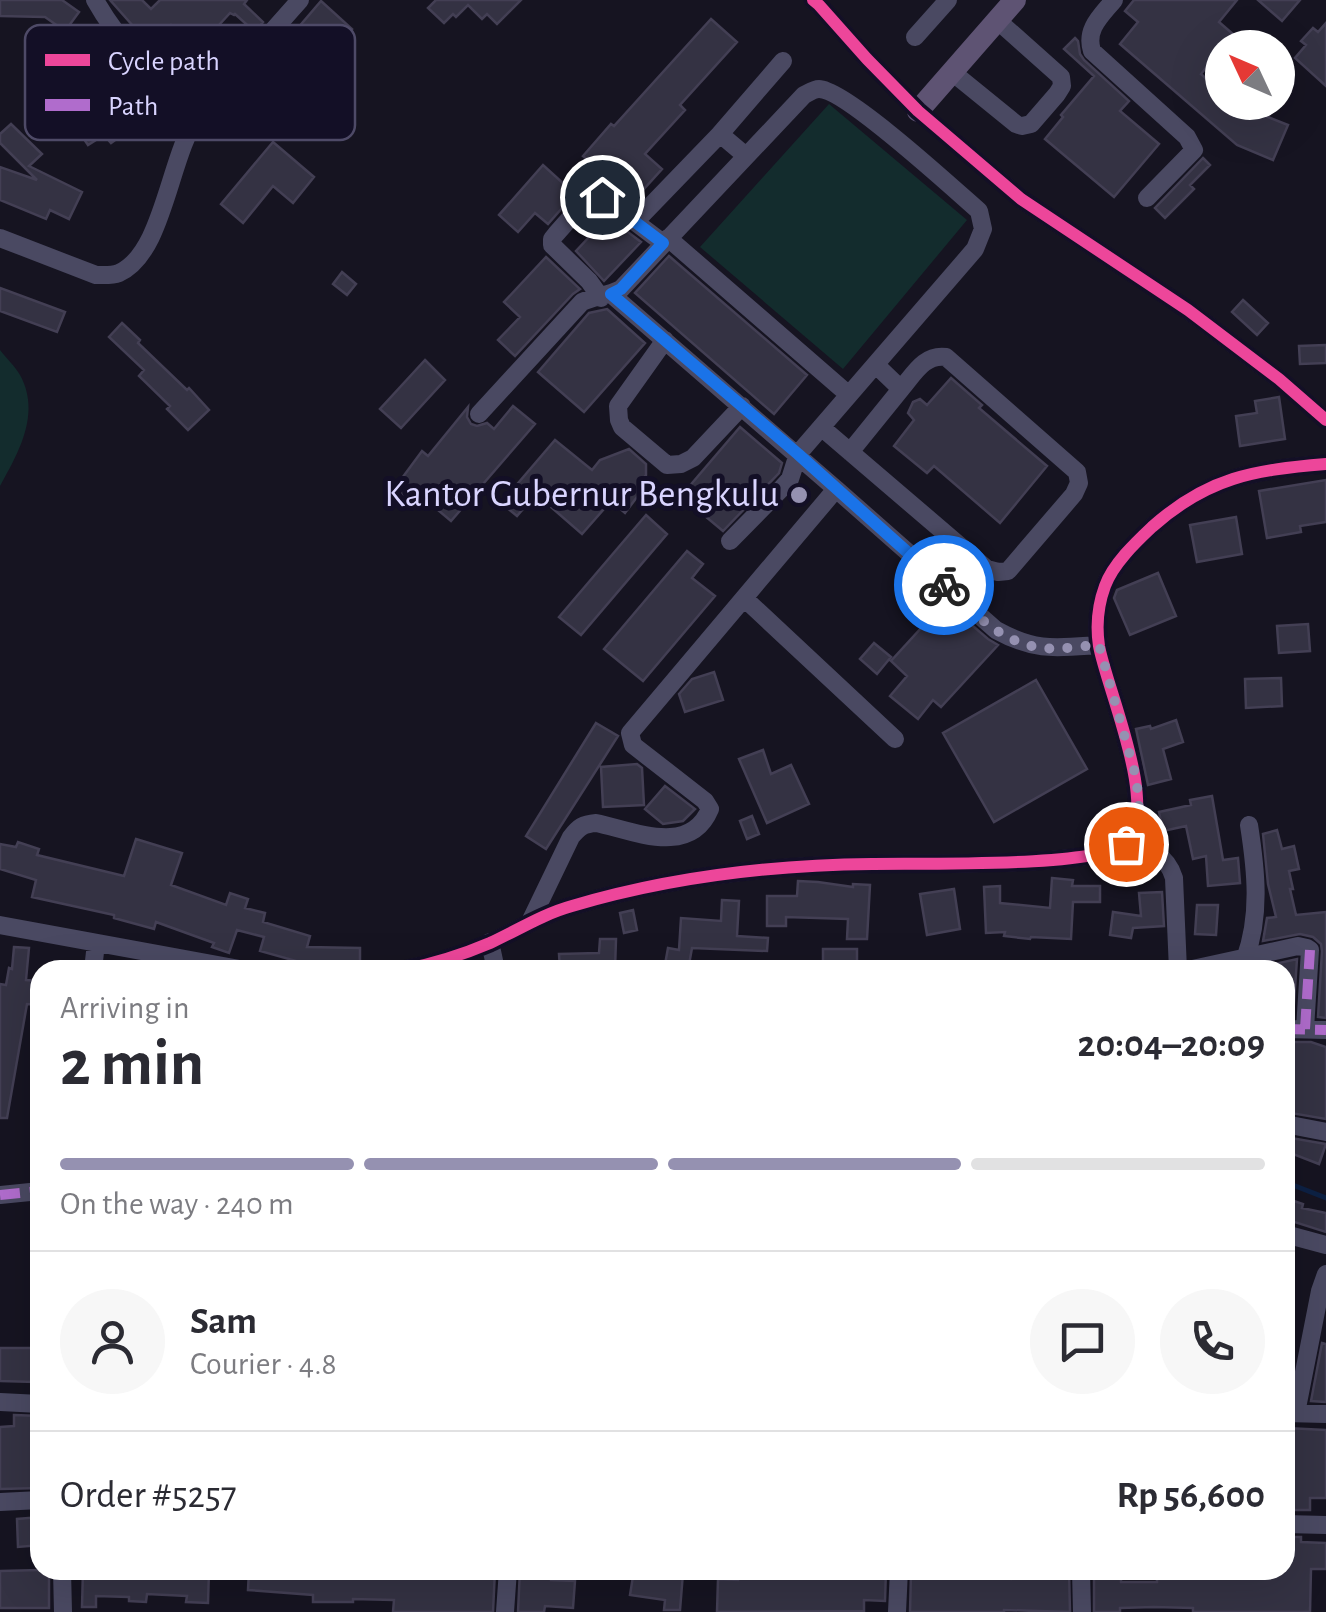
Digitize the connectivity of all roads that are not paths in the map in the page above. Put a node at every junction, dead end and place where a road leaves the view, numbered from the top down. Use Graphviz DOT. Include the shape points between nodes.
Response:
graph roads {
  1 [pos="94,0"];
  2 [pos="300,0"];
  3 [pos="812,0"];
  4 [pos="948,0"];
  5 [pos="1015,0"];
  6 [pos="1114,0"];
  7 [pos="998,20"];
  8 [pos="109,25"];
  9 [pos="278,25"];
  10 [pos="915,37"];
  11 [pos="783,61"];
  12 [pos="952,72"];
  13 [pos="918,111"];
  14 [pos="720,134"];
  15 [pos="895,138"];
  16 [pos="185,140"];
  17 [pos="746,156"];
  18 [pos="1146,198"];
  19 [pos="635,222"];
  20 [pos="0,238"];
  21 [pos="666,240"];
  22 [pos="606,296"];
  23 [pos="665,340"];
  24 [pos="876,364"];
  25 [pos="901,389"];
  26 [pos="849,395"];
  27 [pos="742,406"];
  28 [pos="478,414"];
  29 [pos="1326,420"];
  30 [pos="821,427"];
  31 [pos="850,452"];
  32 [pos="798,454"];
  33 [pos="1326,464"];
  34 [pos="836,488"];
  35 [pos="730,541"];
  36 [pos="745,599"];
  37 [pos="1099,645"];
  38 [pos="896,739"];
  39 [pos="1249,826"];
  40 [pos="1126,844"];
  41 [pos="531,920"];
  42 [pos="0,925"];
  43 [pos="490,942"];
  44 [pos="96,943"];
  45 [pos="93,960"];
  46 [pos="190,960"];
  47 [pos="442,960"];
  48 [pos="494,960"];
  49 [pos="1178,960"];
  50 [pos="1239,960"];
  51 [pos="1248,960"];
  52 [pos="1295,1029"];
  53 [pos="1305,1029"];
  54 [pos="1326,1030"];
  55 [pos="1295,1126"];
  56 [pos="1326,1132"];
  57 [pos="30,1192"];
  58 [pos="0,1195"];
  59 [pos="1295,1236"];
  60 [pos="1326,1244"];
  61 [pos="1326,1274"];
  62 [pos="1295,1396"];
  63 [pos="0,1402"];
  64 [pos="30,1404"];
  65 [pos="1295,1413"];
  66 [pos="1326,1414"];
  67 [pos="30,1500"];
  68 [pos="0,1502"];
  69 [pos="1295,1524"];
  70 [pos="1326,1525"];
  71 [pos="62,1580"];
  72 [pos="508,1580"];
  73 [pos="898,1580"];
  74 [pos="1081,1580"];
  75 [pos="62,1612"];
  76 [pos="506,1612"];
  77 [pos="896,1612"];
  78 [pos="1082,1612"];
  1 -- 8 [label="street"];
  2 -- 9 [label="street"];
  3 -- 13 [label="street"];
  4 -- 10 [label="street"];
  5 -- 7 [label="main road"];
  6 -- 18 [label="street" via="1092,27 1092,51 1194,150"];
  7 -- 12 [label="main road"];
  7 -- 12 [label="street" via="1061,77 1058,94 1022,126"];
  11 -- 14 [label="street"];
  12 -- 13 [label="main road"];
  13 -- 15 [label="street"];
  13 -- 29 [label="street" via="1021,199 1188,310"];
  14 -- 17 [label="street"];
  14 -- 19 [label="street"];
  15 -- 17 [label="street" via="816,89"];
  15 -- 24 [label="street" via="979,211 982,229 975,249"];
  16 -- 20 [label="street" via="149,240 123,272 96,275"];
  17 -- 21 [label="street"];
  19 -- 21 [label="street"];
  19 -- 22 [label="street" via="595,195 552,239 556,251"];
  21 -- 22 [label="street" via="621,289"];
  21 -- 26 [label="street"];
  22 -- 23 [label="street"];
  22 -- 28 [label="street" via="582,302"];
  23 -- 27 [label="street"];
  23 -- 27 [label="street" via="618,406 622,426 667,465 692,458"];
  24 -- 25 [label="street"];
  24 -- 26 [label="street"];
  25 -- 31 [label="street"];
  25 -- 31 [label="street" via="928,358 946,356 1077,472 1074,494 1008,571 998,572"];
  26 -- 30 [label="street"];
  27 -- 32 [label="street"];
  30 -- 31 [label="street"];
  30 -- 32 [label="street"];
  32 -- 34 [label="street"];
  32 -- 35 [label="street" via="790,479"];
  33 -- 37 [label="street" via="1220,482 1160,520 1106,581"];
  34 -- 36 [label="street"];
  34 -- 37 [label="street" via="996,630 1038,648"];
  36 -- 38 [label="street"];
  36 -- 41 [label="street" via="630,733 633,745 705,801 710,810 701,828 669,839 596,823 579,827"];
  37 -- 40 [label="street" via="1136,777 1139,804"];
  39 -- 50 [label="street" via="1256,893 1250,944"];
  40 -- 41 [label="street" via="1076,858 736,872 678,880"];
  40 -- 49 [label="street" via="1149,849 1170,866"];
  41 -- 43 [label="street"];
  42 -- 44 [label="street"];
  43 -- 47 [label="street"];
  43 -- 48 [label="street"];
  44 -- 45 [label="street"];
  44 -- 46 [label="street"];
  51 -- 53 [label="street" via="1298,946 1310,950"];
  52 -- 53 [label="street"];
  53 -- 54 [label="street"];
  55 -- 56 [label="street"];
  57 -- 58 [label="street"];
  59 -- 60 [label="street"];
  61 -- 62 [label="street"];
  63 -- 64 [label="street"];
  65 -- 66 [label="street"];
  67 -- 68 [label="street"];
  69 -- 70 [label="street"];
  71 -- 75 [label="street"];
  72 -- 76 [label="street"];
  73 -- 77 [label="street"];
  74 -- 78 [label="street"];
}
